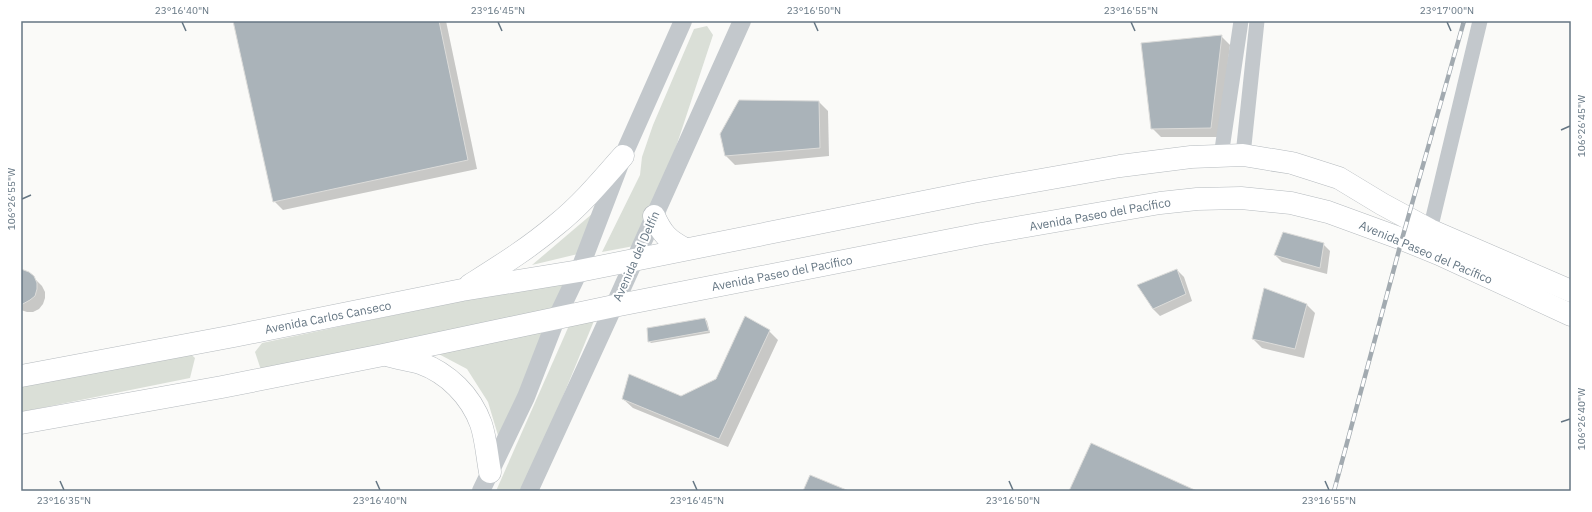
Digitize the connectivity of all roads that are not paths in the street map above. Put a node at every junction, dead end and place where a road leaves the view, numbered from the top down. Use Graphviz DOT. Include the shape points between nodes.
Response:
graph roads {
  1 [pos="683,21"];
  2 [pos="742,21"];
  3 [pos="1241,21"];
  4 [pos="1257,21"];
  5 [pos="1480,21"];
  6 [pos="623,156"];
  7 [pos="1221,156"];
  8 [pos="1243,156"];
  9 [pos="1339,178"];
  10 [pos="1328,212"];
  11 [pos="654,216"];
  12 [pos="1430,230"];
  13 [pos="685,249"];
  14 [pos="634,259"];
  15 [pos="579,271"];
  16 [pos="462,290"];
  17 [pos="1571,291"];
  18 [pos="614,306"];
  19 [pos="1571,315"];
  20 [pos="557,318"];
  21 [pos="383,355"];
  22 [pos="21,376"];
  23 [pos="21,423"];
  24 [pos="485,481"];
  25 [pos="529,491"];
  1 -- 6 [label="street"];
  2 -- 11 [label="street, Avenida del Delfín"];
  3 -- 7 [label="street"];
  4 -- 8 [label="street"];
  5 -- 12 [label="street"];
  6 -- 15 [label="street"];
  6 -- 16 [label="main road" via="558,224 523,251"];
  7 -- 8 [label="main road, Avenida Paseo del Pacífico"];
  7 -- 13 [label="main road, Avenida Paseo del Pacífico" via="1120,166 973,192"];
  8 -- 9 [label="main road, Avenida Paseo del Pacífico" via="1292,163"];
  9 -- 10 [label="main road" via="1339,197"];
  9 -- 12 [label="main road, Avenida Paseo del Pacífico"];
  10 -- 18 [label="main road, Avenida Paseo del Pacífico" via="1291,203 1241,198 1160,203 981,234"];
  10 -- 19 [label="main road, Avenida Paseo del Pacífico" via="1426,249"];
  11 -- 13 [label="main road" via="665,235"];
  11 -- 14 [label="street, Avenida del Delfín"];
  12 -- 17 [label="main road, Avenida Paseo del Pacífico"];
  13 -- 14 [label="main road, Avenida Paseo del Pacífico"];
  14 -- 15 [label="main road, Avenida Carlos Canseco"];
  14 -- 18 [label="street, Avenida del Delfín"];
  15 -- 16 [label="main road, Avenida Carlos Canseco"];
  15 -- 20 [label="street"];
  16 -- 22 [label="main road, Avenida Carlos Canseco"];
  18 -- 20 [label="main road"];
  18 -- 25 [label="street, Avenida del Delfín"];
  20 -- 21 [label="main road"];
  20 -- 24 [label="street" via="526,397"];
  21 -- 23 [label="main road"];
  21 -- 24 [label="main road" via="420,363 435,370 468,397 481,424"];
}
